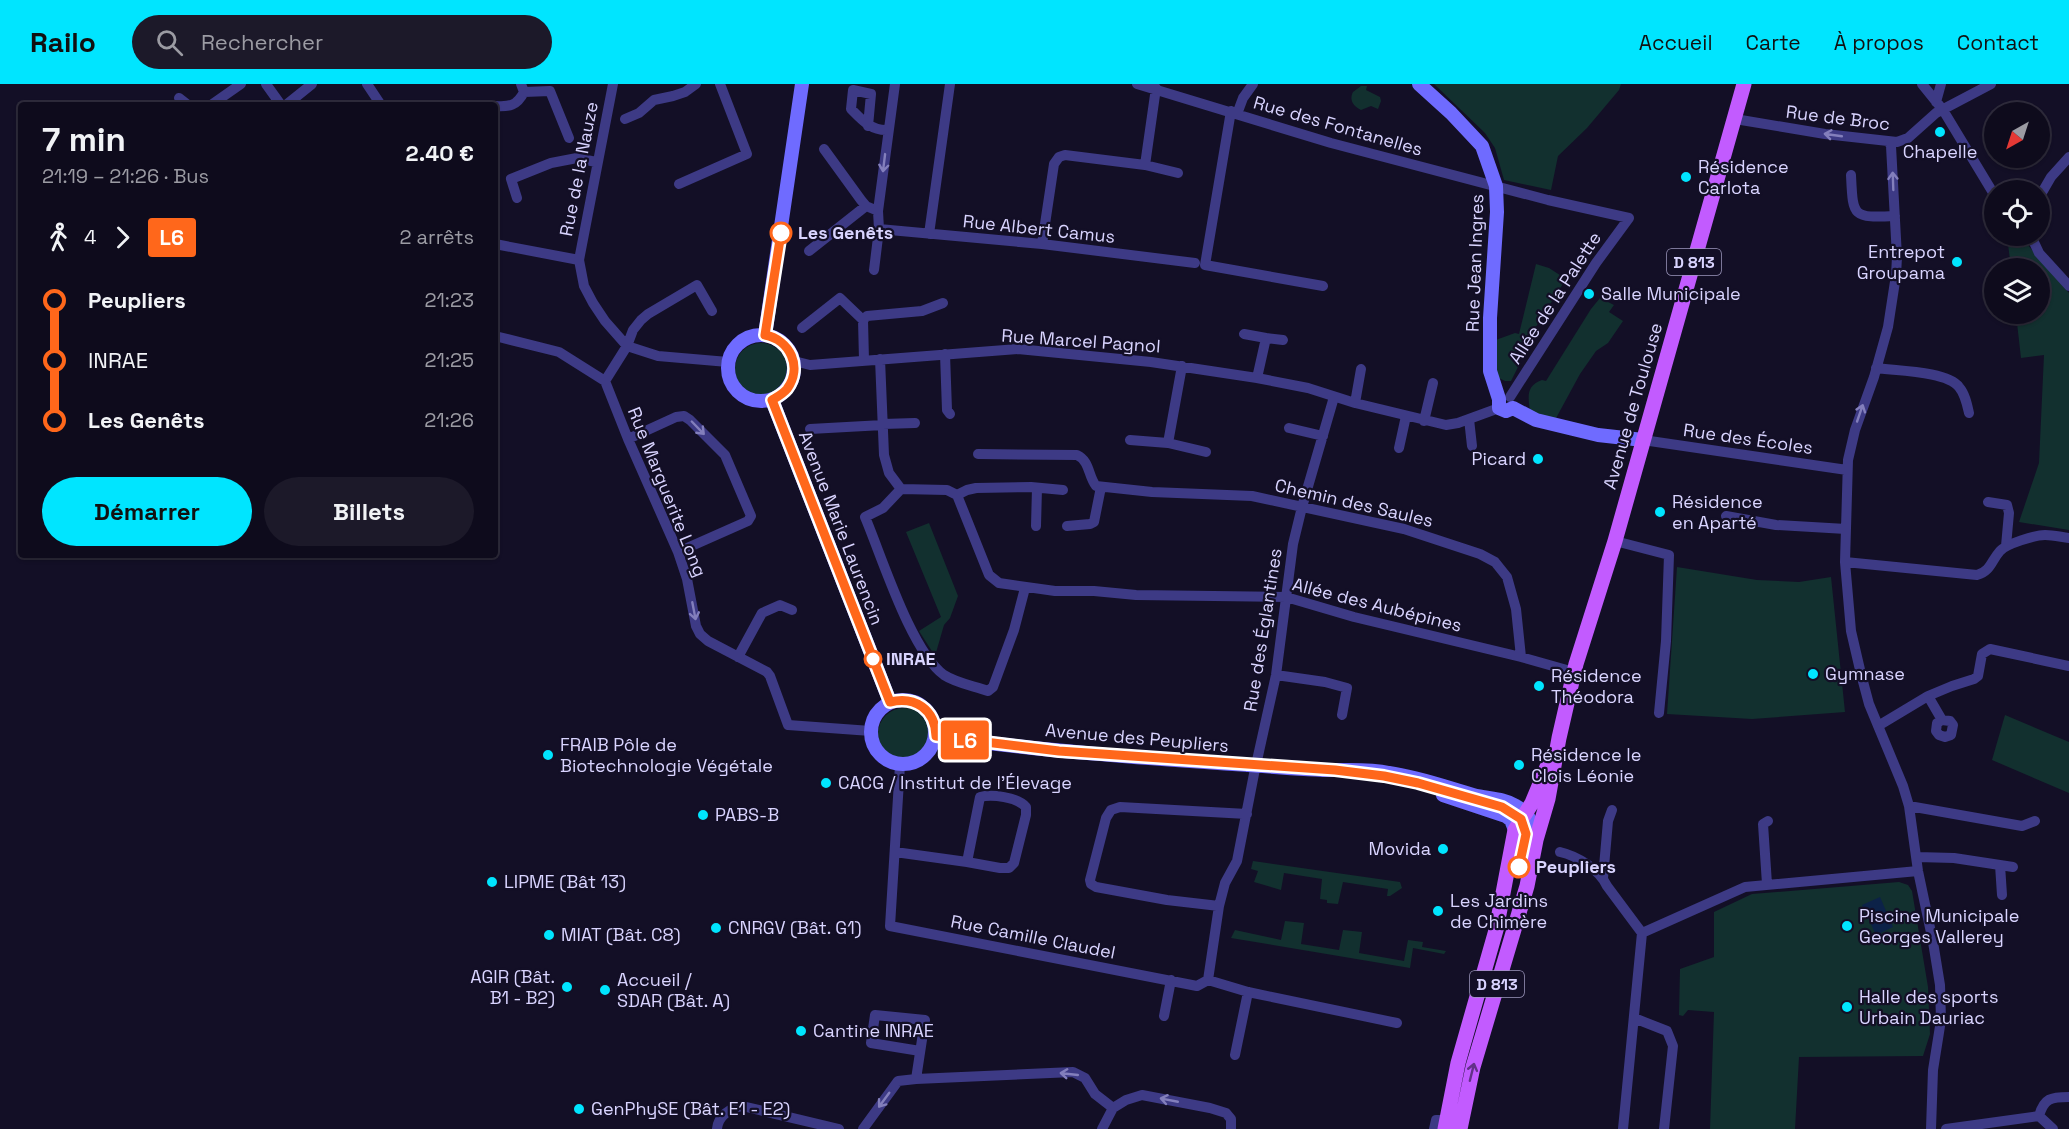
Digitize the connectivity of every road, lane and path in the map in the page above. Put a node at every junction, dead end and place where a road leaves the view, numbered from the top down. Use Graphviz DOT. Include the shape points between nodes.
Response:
graph roads {
  1 [pos="241,84"];
  2 [pos="266,84"];
  3 [pos="312,84"];
  4 [pos="367,84"];
  5 [pos="613,84"];
  6 [pos="696,84"];
  7 [pos="720,84"];
  8 [pos="802,84"];
  9 [pos="895,84"];
  10 [pos="950,84"];
  11 [pos="1137,84"];
  12 [pos="1253,84"];
  13 [pos="1419,84"];
  14 [pos="1744,84"];
  15 [pos="1922,84"];
  16 [pos="1941,84"];
  17 [pos="1991,84"];
  18 [pos="522,88"];
  19 [pos="1156,88"];
  20 [pos="215,102"];
  21 [pos="278,102"];
  22 [pos="290,102"];
  23 [pos="379,102"];
  24 [pos="498,106"];
  25 [pos="1939,106"];
  26 [pos="1234,113"];
  27 [pos="625,119"];
  28 [pos="1736,119"];
  29 [pos="868,126"];
  30 [pos="888,130"];
  31 [pos="569,138"];
  32 [pos="1889,142"];
  33 [pos="824,150"];
  34 [pos="2069,157"];
  35 [pos="596,162"];
  36 [pos="1145,165"];
  37 [pos="2064,168"];
  38 [pos="1178,173"];
  39 [pos="1851,176"];
  40 [pos="1985,180"];
  41 [pos="2050,181"];
  42 [pos="679,184"];
  43 [pos="1496,186"];
  44 [pos="517,198"];
  45 [pos="866,206"];
  46 [pos="878,211"];
  47 [pos="1895,216"];
  48 [pos="1629,218"];
  49 [pos="879,229"];
  50 [pos="929,234"];
  51 [pos="1042,244"];
  52 [pos="498,245"];
  53 [pos="2035,246"];
  54 [pos="809,251"];
  55 [pos="579,260"];
  56 [pos="1195,263"];
  57 [pos="874,270"];
  58 [pos="1323,286"];
  59 [pos="2069,286"];
  60 [pos="943,303"];
  61 [pos="712,311"];
  62 [pos="863,320"];
  63 [pos="802,328"];
  64 [pos="1244,333"];
  65 [pos="765,335"];
  66 [pos="498,337"];
  67 [pos="1266,338"];
  68 [pos="1283,339"];
  69 [pos="627,346"];
  70 [pos="945,354"];
  71 [pos="880,359"];
  72 [pos="864,360"];
  73 [pos="794,361"];
  74 [pos="728,362"];
  75 [pos="1182,366"];
  76 [pos="1876,368"];
  77 [pos="1361,369"];
  78 [pos="1257,378"];
  79 [pos="605,381"];
  80 [pos="1433,383"];
  81 [pos="1335,397"];
  82 [pos="772,400"];
  83 [pos="1355,403"];
  84 [pos="1505,403"];
  85 [pos="1969,413"];
  86 [pos="950,414"];
  87 [pos="1406,416"];
  88 [pos="1468,419"];
  89 [pos="1424,421"];
  90 [pos="915,423"];
  91 [pos="883,424"];
  92 [pos="1289,428"];
  93 [pos="810,429"];
  94 [pos="1323,436"];
  95 [pos="628,439"];
  96 [pos="1130,440"];
  97 [pos="1168,443"];
  98 [pos="1642,444"];
  99 [pos="1472,446"];
  100 [pos="1399,448"];
  101 [pos="1206,452"];
  102 [pos="978,454"];
  103 [pos="1847,470"];
  104 [pos="1101,487"];
  105 [pos="1037,488"];
  106 [pos="901,489"];
  107 [pos="1063,490"];
  108 [pos="957,495"];
  109 [pos="1988,502"];
  110 [pos="1302,507"];
  111 [pos="1726,516"];
  112 [pos="1036,526"];
  113 [pos="1067,526"];
  114 [pos="1846,529"];
  115 [pos="2069,538"];
  116 [pos="1615,541"];
  117 [pos="2006,546"];
  118 [pos="678,552"];
  119 [pos="1845,562"];
  120 [pos="1025,588"];
  121 [pos="1286,597"];
  122 [pos="792,610"];
  123 [pos="738,657"];
  124 [pos="1521,657"];
  125 [pos="2069,666"];
  126 [pos="1574,672"];
  127 [pos="1276,675"];
  128 [pos="1928,696"];
  129 [pos="890,702"];
  130 [pos="1659,713"];
  131 [pos="1342,715"];
  132 [pos="1942,720"];
  133 [pos="1878,726"];
  134 [pos="871,731"];
  135 [pos="936,736"];
  136 [pos="900,765"];
  137 [pos="1256,765"];
  138 [pos="1909,807"];
  139 [pos="1612,810"];
  140 [pos="1247,814"];
  141 [pos="1524,820"];
  142 [pos="1768,821"];
  143 [pos="2035,821"];
  144 [pos="895,852"];
  145 [pos="1560,852"];
  146 [pos="1916,853"];
  147 [pos="967,862"];
  148 [pos="2000,865"];
  149 [pos="2013,867"];
  150 [pos="1918,871"];
  151 [pos="1603,878"];
  152 [pos="1767,884"];
  153 [pos="2002,895"];
  154 [pos="1219,906"];
  155 [pos="1642,933"];
  156 [pos="1171,980"];
  157 [pos="1208,980"];
  158 [pos="1248,992"];
  159 [pos="1164,1016"];
  160 [pos="1634,1018"];
  161 [pos="1397,1023"];
  162 [pos="921,1051"];
  163 [pos="1235,1056"];
  164 [pos="916,1079"];
  165 [pos="2069,1096"];
  166 [pos="1113,1108"];
  167 [pos="2039,1116"];
  168 [pos="798,1124"];
  169 [pos="1440,1124"];
  170 [pos="834,1128"];
  171 [pos="717,1129"];
  172 [pos="863,1129"];
  173 [pos="1102,1129"];
  174 [pos="1231,1129"];
  175 [pos="1460,1129"];
  176 [pos="1623,1129"];
  177 [pos="1664,1129"];
  178 [pos="1931,1129"];
  179 [pos="1946,1129"];
  180 [pos="2053,1129"];
  1 -- 20 [label="street"];
  2 -- 21 [label="street"];
  3 -- 22 [label="street"];
  4 -- 23 [label="street"];
  5 -- 35 [label="street, Rue de la Nauze"];
  6 -- 27 [label="street" via="685,92 654,100"];
  7 -- 42 [label="street" via="747,154"];
  8 -- 65 [label="street"];
  9 -- 30 [label="street"];
  10 -- 50 [label="street"];
  11 -- 19 [label="street, Rue des Fontanelles"];
  12 -- 26 [label="street"];
  13 -- 43 [label="street, Rue Jean Ingres" via="1482,146"];
  14 -- 28 [label="main road, Avenue de Toulouse / D 813"];
  15 -- 25 [label="street"];
  16 -- 25 [label="street"];
  17 -- 25 [label="street, Rue de Broc"];
  18 -- 24 [label="street" via="520,99 511,106"];
  18 -- 31 [label="street" via="550,91"];
  19 -- 26 [label="street, Rue des Fontanelles"];
  19 -- 36 [label="street"];
  25 -- 32 [label="street, Rue de Broc" via="1903,141"];
  25 -- 40 [label="street"];
  26 -- 43 [label="street, Rue des Fontanelles"];
  26 -- 58 [label="street" via="1205,265"];
  32 -- 28 [label="street, Rue de Broc, one-way"];
  28 -- 98 [label="main road, Avenue de Toulouse / D 813"];
  29 -- 30 [label="street"];
  30 -- 46 [label="street, one-way"];
  47 -- 32 [label="street, one-way"];
  33 -- 45 [label="street"];
  34 -- 37 [label="street"];
  35 -- 44 [label="street" via="577,158 551,163 511,179"];
  35 -- 55 [label="street, Rue de la Nauze"];
  36 -- 38 [label="street"];
  36 -- 51 [label="street" via="1059,157 1054,164"];
  37 -- 41 [label="street"];
  39 -- 47 [label="street" via="1853,205 1860,214"];
  43 -- 48 [label="street, Rue des Fontanelles"];
  43 -- 84 [label="street, Rue Jean Ingres" via="1490,371"];
  45 -- 46 [label="street"];
  45 -- 54 [label="street"];
  46 -- 49 [label="street"];
  47 -- 76 [label="street" via="1894,286"];
  48 -- 84 [label="street, Allée de la Palette"];
  49 -- 50 [label="street, Rue Albert Camus"];
  49 -- 57 [label="street"];
  50 -- 51 [label="street, Rue Albert Camus"];
  51 -- 56 [label="street, Rue Albert Camus"];
  52 -- 55 [label="street"];
  53 -- 59 [label="street"];
  55 -- 69 [label="street" via="584,286 593,303"];
  60 -- 62 [label="street" via="922,311 867,316"];
  61 -- 69 [label="street" via="697,285 648,314 633,330"];
  62 -- 63 [label="street" via="840,298"];
  62 -- 72 [label="street"];
  64 -- 67 [label="street"];
  65 -- 73 [label="street" via="784,343"];
  65 -- 74 [label="street" via="740,342"];
  66 -- 79 [label="street" via="559,351"];
  67 -- 68 [label="street"];
  67 -- 78 [label="street"];
  69 -- 74 [label="street" via="658,356"];
  69 -- 79 [label="street"];
  70 -- 71 [label="street, Rue Marcel Pagnol"];
  70 -- 75 [label="street, Rue Marcel Pagnol" via="1018,349"];
  70 -- 86 [label="street"];
  71 -- 72 [label="street, Rue Marcel Pagnol"];
  71 -- 91 [label="street"];
  72 -- 73 [label="street, Rue Marcel Pagnol" via="810,365"];
  73 -- 82 [label="street" via="793,378 786,391"];
  74 -- 82 [label="street" via="731,382 737,391 746,398"];
  75 -- 78 [label="street, Rue Marcel Pagnol"];
  75 -- 97 [label="street"];
  76 -- 85 [label="street" via="1954,382"];
  103 -- 76 [label="street, one-way" via="1855,430"];
  77 -- 83 [label="street"];
  78 -- 81 [label="street, Rue Marcel Pagnol"];
  79 -- 95 [label="street, Rue Marguerite Long"];
  80 -- 89 [label="street"];
  81 -- 83 [label="street, Rue Marcel Pagnol"];
  81 -- 94 [label="street, Rue des Églantines"];
  82 -- 129 [label="street, Avenue Marie Laurencin"];
  83 -- 87 [label="street, Rue Marcel Pagnol"];
  84 -- 88 [label="street, Rue Marcel Pagnol"];
  84 -- 98 [label="street" via="1536,420"];
  87 -- 89 [label="street, Rue Marcel Pagnol"];
  87 -- 100 [label="street"];
  88 -- 89 [label="street, Rue Marcel Pagnol" via="1446,425"];
  88 -- 99 [label="street"];
  90 -- 91 [label="street"];
  91 -- 93 [label="street"];
  91 -- 106 [label="street" via="884,455 889,473"];
  92 -- 94 [label="street"];
  94 -- 110 [label="street, Rue des Églantines"];
  95 -- 118 [label="street, Rue Marguerite Long"];
  95 -- 118 [label="street, one-way" via="684,416 725,455 740,487 751,516 748,521"];
  96 -- 97 [label="street"];
  97 -- 101 [label="street"];
  98 -- 103 [label="street, Rue des Écoles"];
  98 -- 116 [label="main road, Avenue de Toulouse / D 813"];
  102 -- 104 [label="street" via="1077,455 1085,461 1092,481"];
  103 -- 114 [label="street"];
  104 -- 110 [label="street, Chemin des Saules" via="1252,496"];
  104 -- 113 [label="street" via="1094,522"];
  105 -- 107 [label="street"];
  105 -- 108 [label="street" via="976,488"];
  105 -- 112 [label="street"];
  106 -- 108 [label="street" via="947,490"];
  106 -- 120 [label="street" via="883,508 866,517 910,628 942,674 988,691 993,687"];
  108 -- 120 [label="street, Allée des Aubépines" via="989,575 999,584"];
  109 -- 117 [label="street" via="2007,505"];
  110 -- 121 [label="street, Rue des Églantines"];
  110 -- 124 [label="street, Chemin des Saules" via="1404,529 1495,562 1513,593"];
  111 -- 114 [label="street" via="1776,525"];
  114 -- 119 [label="street"];
  115 -- 117 [label="street" via="2043,535"];
  116 -- 126 [label="main road, Avenue de Toulouse / D 813"];
  116 -- 130 [label="street" via="1669,555"];
  117 -- 119 [label="street" via="1990,568 1977,575"];
  118 -- 123 [label="street, Rue Marguerite Long, one-way" via="700,634"];
  119 -- 133 [label="street" via="1851,631"];
  120 -- 121 [label="street, Allée des Aubépines" via="1136,595"];
  121 -- 124 [label="street, Allée des Aubépines"];
  121 -- 127 [label="street, Rue des Églantines"];
  122 -- 123 [label="street" via="780,605 762,613"];
  123 -- 134 [label="street, Rue Marguerite Long" via="770,676 788,725"];
  124 -- 126 [label="street, Allée des Aubépines"];
  125 -- 128 [label="street" via="1990,649 1982,654 1978,676"];
  126 -- 141 [label="main road, Avenue de Toulouse / D 813" via="1548,800"];
  127 -- 131 [label="street" via="1347,688"];
  127 -- 137 [label="street, Rue des Églantines"];
  128 -- 132 [label="street"];
  128 -- 133 [label="street"];
  129 -- 134 [label="street" via="880,710"];
  129 -- 135 [label="street" via="921,705 933,719"];
  133 -- 138 [label="street"];
  134 -- 136 [label="street" via="878,753"];
  135 -- 136 [label="street" via="925,756 915,763"];
  135 -- 137 [label="street, Avenue des Peupliers" via="1059,751"];
  136 -- 144 [label="street"];
  137 -- 140 [label="street, Rue des Églantines"];
  137 -- 141 [label="street, Avenue des Peupliers" via="1362,769 1414,778 1503,800 1516,806"];
  138 -- 143 [label="street" via="2022,826"];
  138 -- 146 [label="street"];
  139 -- 151 [label="street"];
  140 -- 154 [label="street, Rue des Églantines" via="1237,861"];
  140 -- 154 [label="street" via="1120,807 1111,810 1106,818 1091,884"];
  141 -- 169 [label="main road, Avenue de Toulouse / D 813"];
  175 -- 141 [label="main road, Avenue de Toulouse / D 813, one-way" via="1473,1067 1527,886 1536,840"];
  142 -- 152 [label="street" via="1763,824"];
  144 -- 147 [label="street"];
  144 -- 156 [label="street, Rue Camille Claudel" via="890,926"];
  145 -- 151 [label="street" via="1573,855"];
  146 -- 148 [label="street"];
  146 -- 150 [label="street"];
  147 -- 147 [label="street" via="999,868 1014,864 1026,807 989,795 980,797"];
  148 -- 149 [label="street"];
  148 -- 153 [label="street"];
  150 -- 152 [label="street"];
  150 -- 178 [label="street" via="1940,985 1941,1020 1933,1070"];
  151 -- 155 [label="street"];
  152 -- 155 [label="street" via="1745,887"];
  154 -- 157 [label="street, Rue des Églantines"];
  155 -- 160 [label="street"];
  156 -- 157 [label="street, Rue Camille Claudel" via="1197,986"];
  156 -- 159 [label="street"];
  157 -- 158 [label="street, Rue Camille Claudel"];
  158 -- 161 [label="street, Rue Camille Claudel"];
  158 -- 163 [label="street"];
  160 -- 176 [label="street"];
  160 -- 177 [label="street" via="1667,1031 1673,1046"];
  162 -- 162 [label="street" via="925,1020 875,1015 871,1043"];
  162 -- 164 [label="street"];
  166 -- 164 [label="street, one-way" via="1095,1094 1085,1078 1073,1072"];
  164 -- 172 [label="street, one-way" via="898,1081"];
  165 -- 167 [label="street" via="2047,1101"];
  166 -- 173 [label="street"];
  174 -- 166 [label="street, one-way" via="1226,1113 1143,1095"];
  167 -- 179 [label="street"];
  167 -- 180 [label="street"];
  168 -- 170 [label="street"];
  168 -- 171 [label="street" via="742,1106 727,1112"];
}
